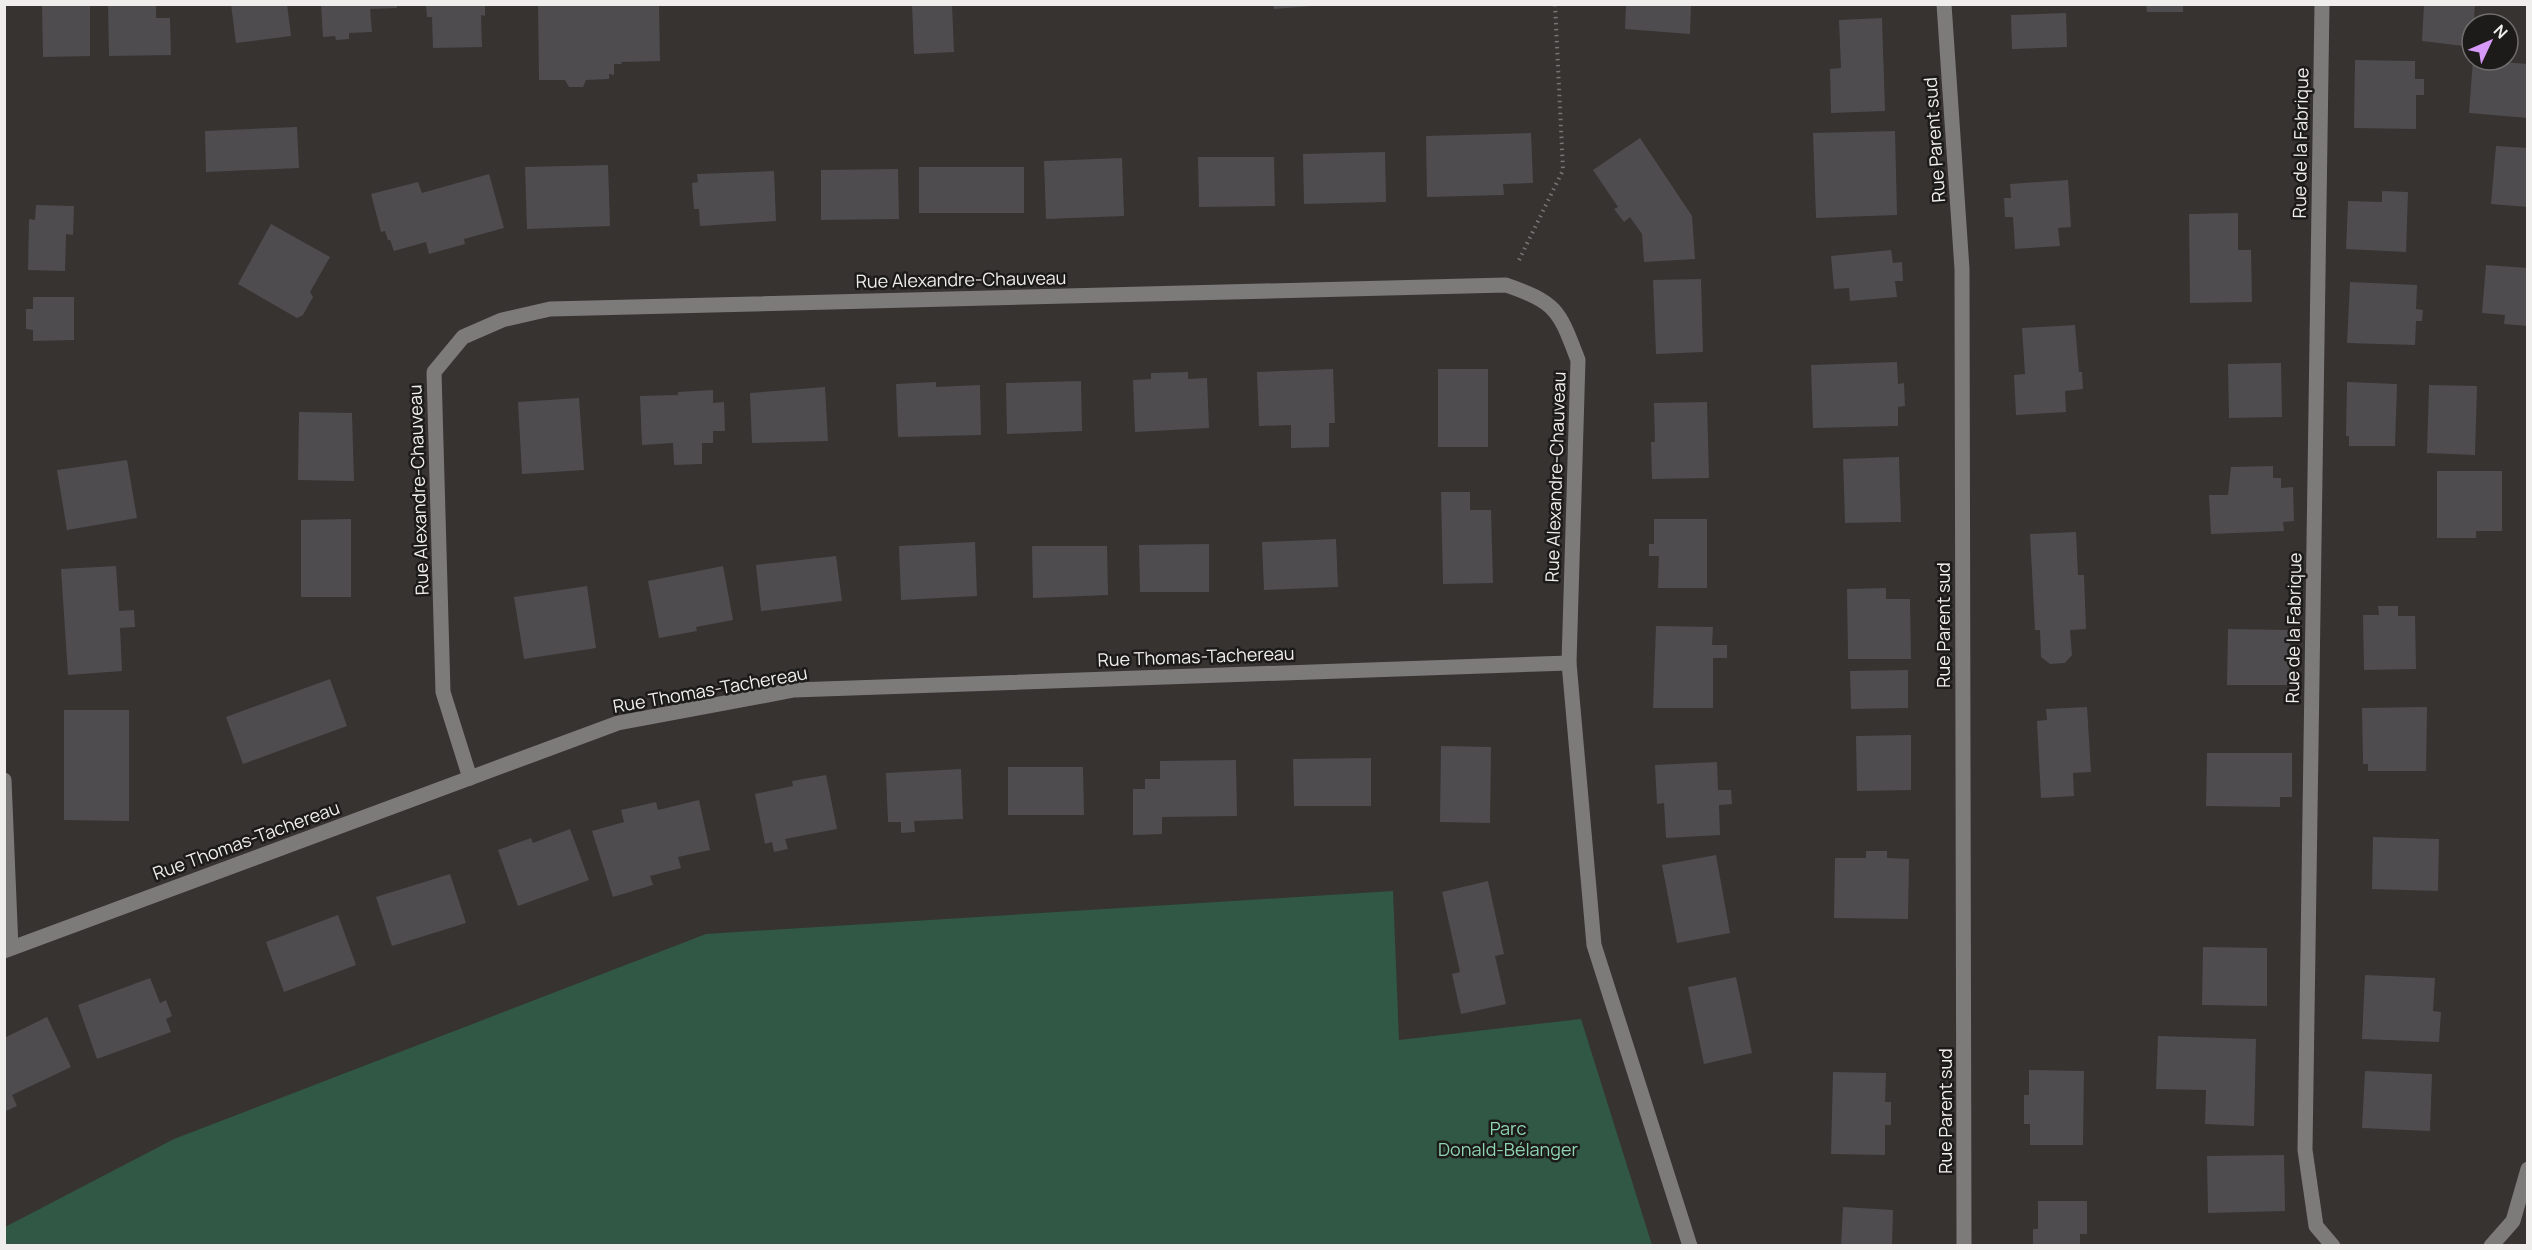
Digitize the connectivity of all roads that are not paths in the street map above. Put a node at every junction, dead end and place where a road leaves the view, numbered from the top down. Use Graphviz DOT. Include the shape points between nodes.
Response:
graph roads {
  1 [pos="1944,4"];
  2 [pos="2322,4"];
  3 [pos="1569,663"];
  4 [pos="470,778"];
  5 [pos="4,780"];
  6 [pos="8,949"];
  7 [pos="2528,1169"];
  8 [pos="1690,1245"];
  9 [pos="1964,1245"];
  10 [pos="2333,1245"];
  11 [pos="2491,1245"];
  1 -- 9 [label="street, Rue Parent sud" via="1962,269"];
  2 -- 10 [label="street, Rue de la Fabrique" via="2305,1150 2316,1226"];
  3 -- 4 [label="street, Rue Thomas-Tachereau" via="794,690 618,723"];
  3 -- 4 [label="street, Rue Alexandre-Chauveau" via="1578,360 1562,317 1537,296 1506,285 550,309 502,320 463,337 434,372 443,692"];
  3 -- 8 [label="street" via="1594,945"];
  4 -- 6 [label="street, Rue Thomas-Tachereau"];
  5 -- 6 [label="street"];
  7 -- 11 [label="street" via="2512,1221"];
}
